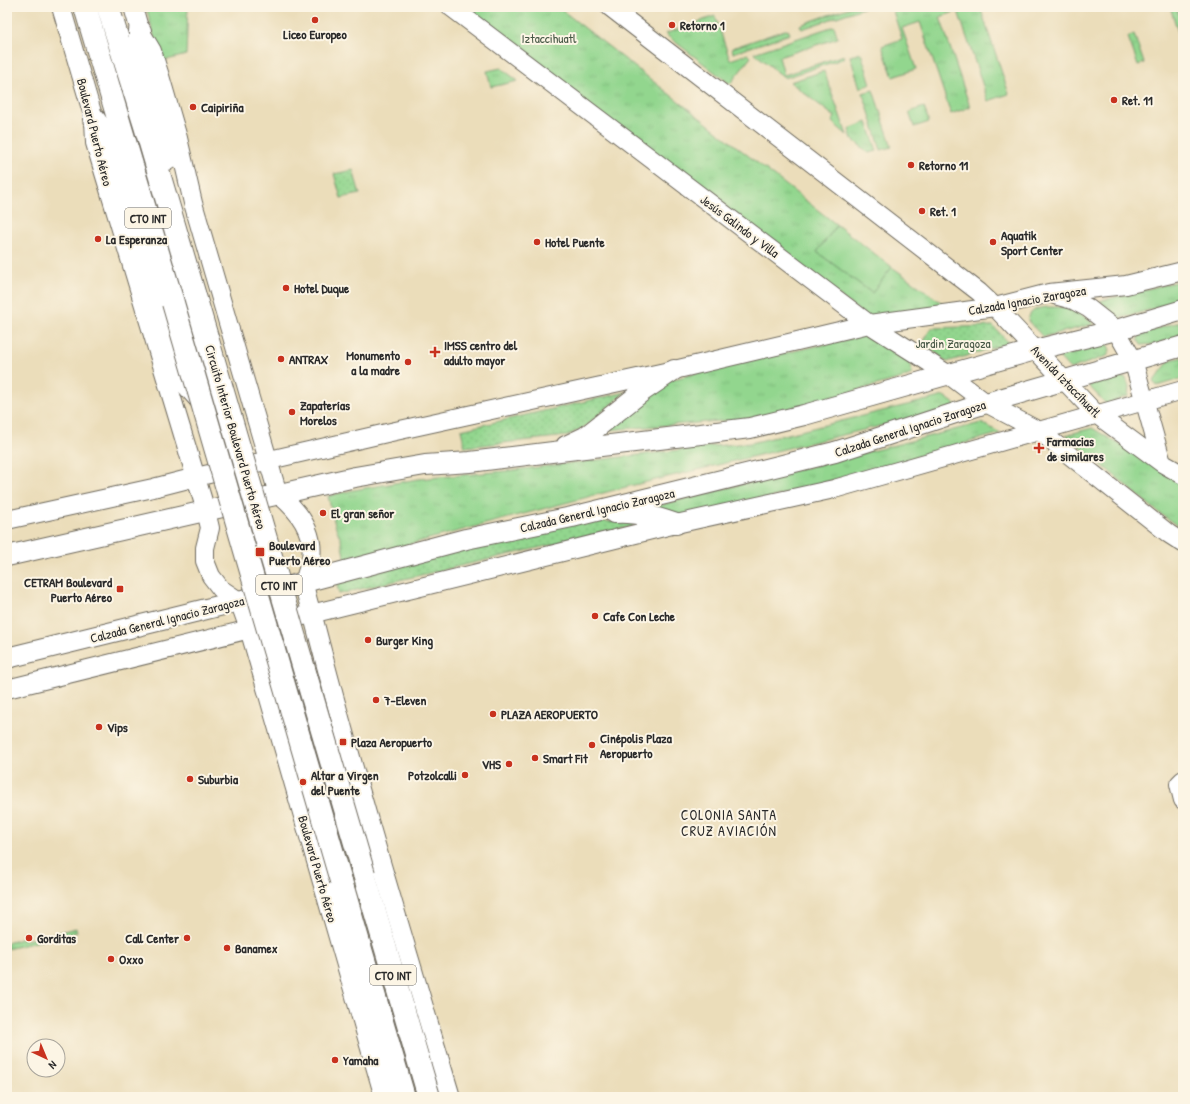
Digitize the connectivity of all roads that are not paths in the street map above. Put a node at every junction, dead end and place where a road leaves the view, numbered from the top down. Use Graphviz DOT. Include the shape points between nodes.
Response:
graph roads {
  1 [pos="61,7"];
  2 [pos="85,7"];
  3 [pos="108,7"];
  4 [pos="133,7"];
  5 [pos="451,7"];
  6 [pos="610,7"];
  7 [pos="140,30"];
  8 [pos="94,119"];
  9 [pos="169,208"];
  10 [pos="1183,271"];
  11 [pos="1050,293"];
  12 [pos="995,307"];
  13 [pos="1183,310"];
  14 [pos="869,324"];
  15 [pos="1116,330"];
  16 [pos="1183,346"];
  17 [pos="1035,350"];
  18 [pos="1133,360"];
  19 [pos="674,370"];
  20 [pos="948,375"];
  21 [pos="1063,380"];
  22 [pos="1183,390"];
  23 [pos="201,400"];
  24 [pos="1144,400"];
  25 [pos="986,403"];
  26 [pos="1096,414"];
  27 [pos="1039,431"];
  28 [pos="551,452"];
  29 [pos="268,461"];
  30 [pos="1162,463"];
  31 [pos="1183,475"];
  32 [pos="196,476"];
  33 [pos="278,494"];
  34 [pos="206,511"];
  35 [pos="572,517"];
  36 [pos="7,520"];
  37 [pos="676,524"];
  38 [pos="1183,542"];
  39 [pos="7,556"];
  40 [pos="304,582"];
  41 [pos="240,602"];
  42 [pos="312,614"];
  43 [pos="249,629"];
  44 [pos="7,658"];
  45 [pos="7,689"];
  46 [pos="332,692"];
  47 [pos="273,712"];
  48 [pos="384,1097"];
  49 [pos="404,1097"];
  50 [pos="429,1097"];
  51 [pos="451,1097"];
  1 -- 8 [label="main road, Boulevard Puerto Aéreo / CTO INT"];
  2 -- 23 [label="highway, Circuito Interior Boulevard Puerto Aéreo / CTO INT, bridge"];
  3 -- 9 [label="highway, Circuito Interior Boulevard Puerto Aéreo / CTO INT"];
  4 -- 7 [label="main road"];
  5 -- 14 [label="main road, Jesús Galindo y Villa"];
  6 -- 12 [label="main road" via="974,287"];
  7 -- 9 [label="highway" via="140,54 160,121 171,176"];
  7 -- 29 [label="main road" via="152,52 160,76 193,203"];
  8 -- 23 [label="highway" via="108,140 178,374"];
  8 -- 32 [label="main road, Boulevard Puerto Aéreo / CTO INT" via="95,142"];
  9 -- 50 [label="highway, Circuito Interior Boulevard Puerto Aéreo / CTO INT, bridge"];
  10 -- 11 [label="main road, Calzada Ignacio Zaragoza" via="1126,284"];
  11 -- 12 [label="main road, Calzada Ignacio Zaragoza"];
  11 -- 15 [label="main road" via="1074,300"];
  12 -- 14 [label="main road, Calzada Ignacio Zaragoza"];
  12 -- 17 [label="main road, Avenida Iztaccíhuatl"];
  13 -- 15 [label="main road"];
  14 -- 19 [label="main road"];
  14 -- 20 [label="main road, Jesús Galindo y Villa"];
  15 -- 17 [label="main road"];
  15 -- 18 [label="main road"];
  16 -- 18 [label="main road, Calzada General Ignacio Zaragoza"];
  17 -- 20 [label="main road"];
  17 -- 21 [label="main road, Avenida Iztaccíhuatl"];
  18 -- 21 [label="main road, Calzada General Ignacio Zaragoza"];
  18 -- 24 [label="main road"];
  19 -- 28 [label="main road" via="584,437"];
  19 -- 29 [label="main road"];
  20 -- 25 [label="main road, Jesús Galindo y Villa"];
  20 -- 28 [label="main road" via="750,428"];
  21 -- 25 [label="main road, Calzada General Ignacio Zaragoza"];
  21 -- 26 [label="main road, Avenida Iztaccíhuatl"];
  22 -- 24 [label="main road"];
  23 -- 49 [label="highway, Circuito Interior Boulevard Puerto Aéreo / CTO INT, bridge"];
  24 -- 26 [label="main road"];
  24 -- 30 [label="main road"];
  25 -- 27 [label="main road, Jesús Galindo y Villa"];
  25 -- 35 [label="main road, Calzada General Ignacio Zaragoza" via="835,452"];
  26 -- 27 [label="main road"];
  26 -- 30 [label="main road, Avenida Iztaccíhuatl"];
  27 -- 37 [label="main road" via="834,489"];
  27 -- 38 [label="main road" via="1169,534"];
  28 -- 33 [label="main road" via="403,468"];
  29 -- 32 [label="main road"];
  29 -- 33 [label="main road"];
  30 -- 31 [label="main road, Avenida Iztaccíhuatl"];
  32 -- 34 [label="main road, Boulevard Puerto Aéreo / CTO INT"];
  32 -- 36 [label="main road" via="154,488"];
  33 -- 34 [label="main road"];
  33 -- 40 [label="main road, CTO INT" via="296,510 309,535 311,560"];
  34 -- 39 [label="main road"];
  34 -- 41 [label="main road, Boulevard Puerto Aéreo / CTO INT" via="210,528 205,561 211,576 221,589"];
  35 -- 37 [label="main road" via="621,513 649,515"];
  35 -- 40 [label="main road, Calzada General Ignacio Zaragoza" via="466,539"];
  37 -- 42 [label="main road"];
  40 -- 41 [label="main road, Calzada General Ignacio Zaragoza"];
  40 -- 42 [label="main road, CTO INT"];
  41 -- 43 [label="main road, Boulevard Puerto Aéreo / CTO INT"];
  41 -- 44 [label="main road, Calzada General Ignacio Zaragoza"];
  42 -- 43 [label="main road"];
  42 -- 46 [label="main road, CTO INT"];
  43 -- 45 [label="main road"];
  43 -- 47 [label="main road, Boulevard Puerto Aéreo / CTO INT"];
  46 -- 47 [label="main road" via="327,687 319,685 303,687 289,693"];
  46 -- 51 [label="main road, CTO INT"];
  47 -- 48 [label="main road, Boulevard Puerto Aéreo / CTO INT"];
}
